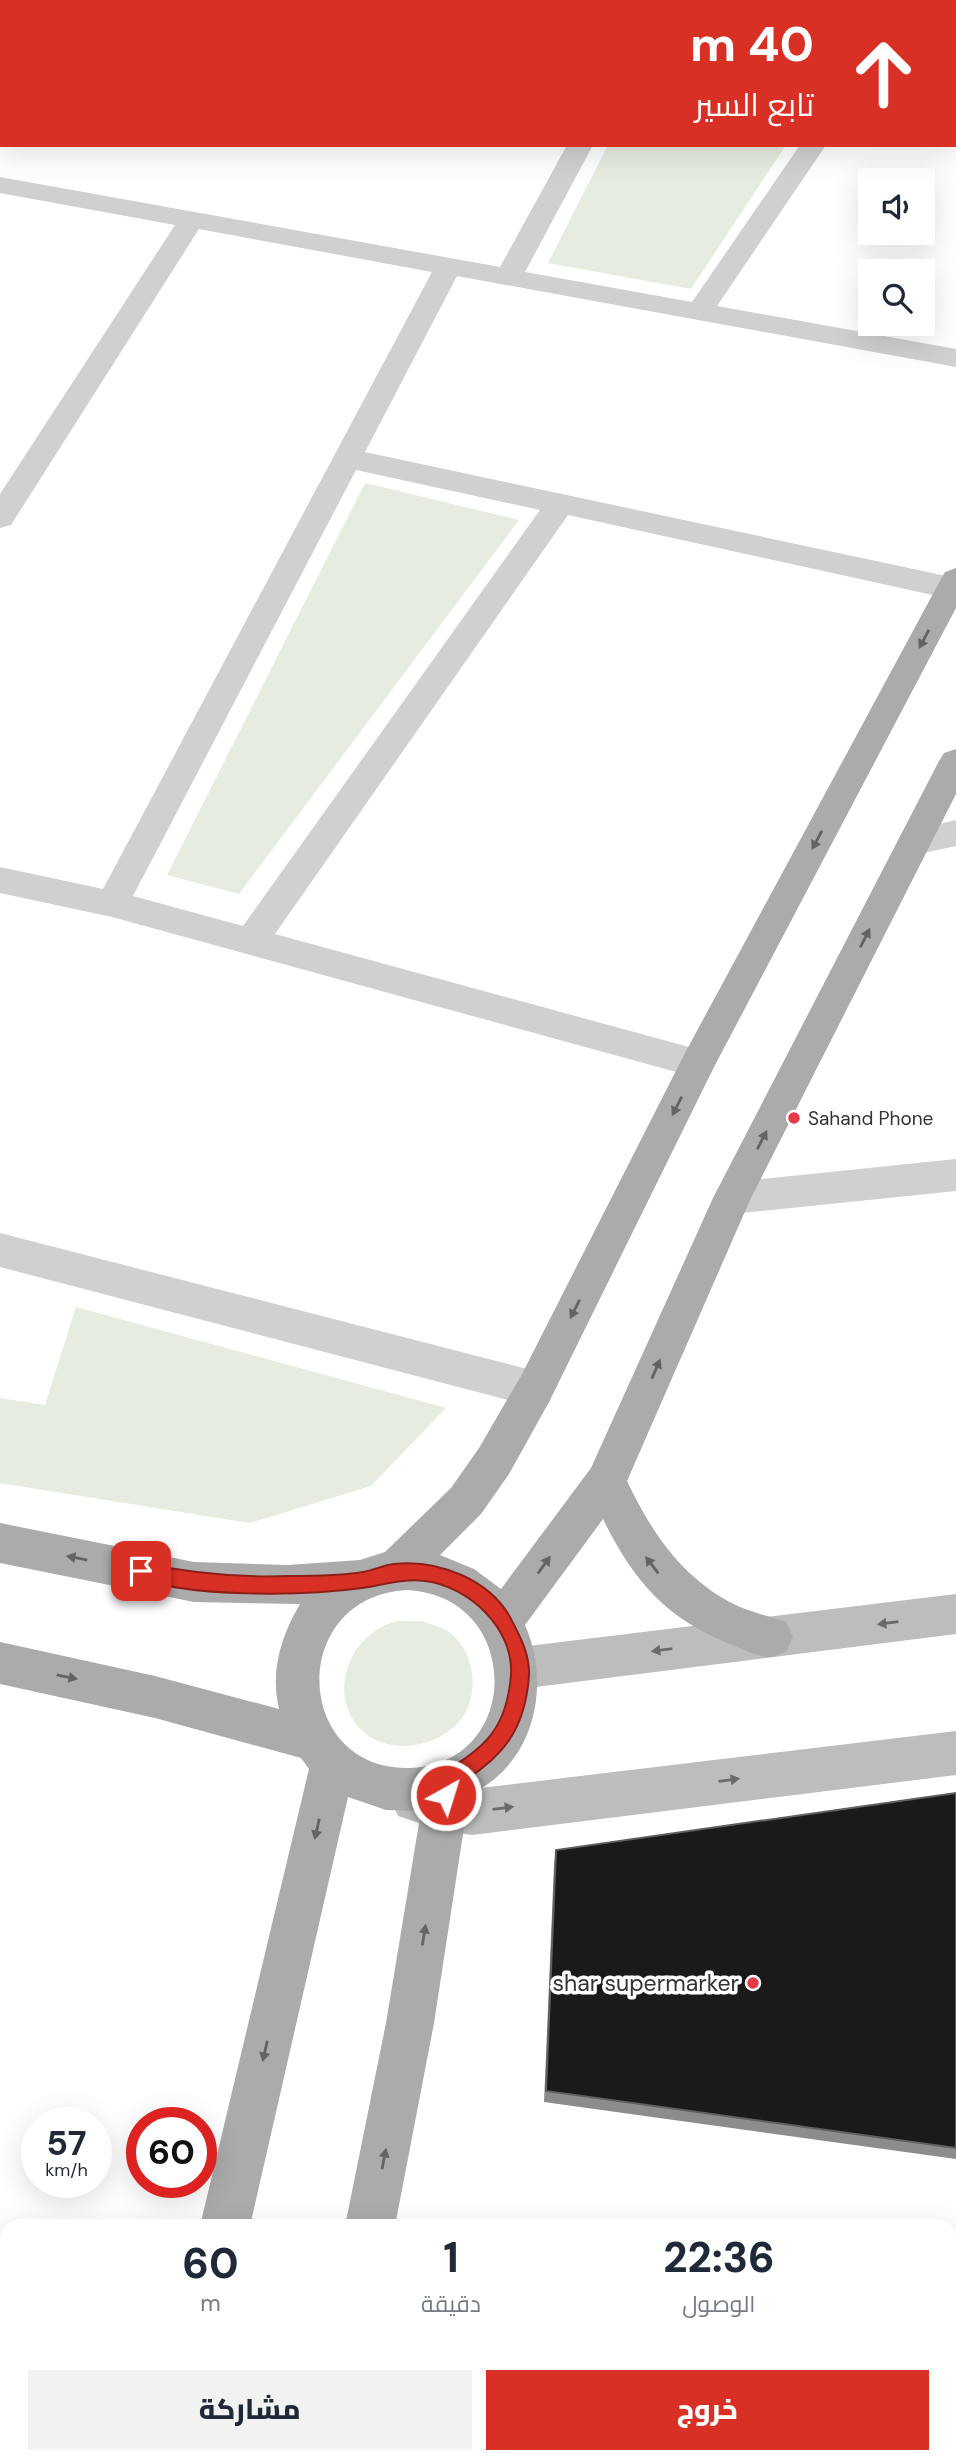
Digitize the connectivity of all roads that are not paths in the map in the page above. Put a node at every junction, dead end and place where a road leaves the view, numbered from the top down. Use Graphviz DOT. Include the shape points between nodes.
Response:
graph roads {
  1 [pos="579,147"];
  2 [pos="812,147"];
  3 [pos="0,186"];
  4 [pos="191,221"];
  5 [pos="449,266"];
  6 [pos="508,276"];
  7 [pos="700,311"];
  8 [pos="956,358"];
  9 [pos="347,458"];
  10 [pos="560,504"];
  11 [pos="0,518"];
  12 [pos="954,583"];
  13 [pos="956,761"];
  14 [pos="956,832"];
  15 [pos="914,842"];
  16 [pos="0,880"];
  17 [pos="112,904"];
  18 [pos="251,941"];
  19 [pos="698,1063"];
  20 [pos="956,1175"];
  21 [pos="732,1198"];
  22 [pos="0,1250"];
  23 [pos="535,1389"];
  24 [pos="606,1481"];
  25 [pos="0,1543"];
  26 [pos="379,1576"];
  27 [pos="956,1614"];
  28 [pos="503,1620"];
  29 [pos="771,1637"];
  30 [pos="0,1663"];
  31 [pos="520,1668"];
  32 [pos="322,1751"];
  33 [pos="956,1753"];
  34 [pos="446,1795"];
  35 [pos="226,2219"];
  36 [pos="371,2219"];
  1 -- 6 [label="street"];
  2 -- 7 [label="street"];
  3 -- 4 [label="street"];
  4 -- 5 [label="street"];
  4 -- 11 [label="street"];
  5 -- 6 [label="street"];
  5 -- 9 [label="street"];
  6 -- 7 [label="street"];
  7 -- 8 [label="street"];
  9 -- 10 [label="street"];
  9 -- 17 [label="street"];
  10 -- 12 [label="street"];
  10 -- 18 [label="street"];
  12 -- 19 [label="main road, one-way"];
  13 -- 15 [label="main road"];
  14 -- 15 [label="street"];
  21 -- 15 [label="main road, one-way"];
  16 -- 17 [label="street"];
  17 -- 18 [label="street"];
  18 -- 19 [label="street"];
  19 -- 23 [label="main road, one-way"];
  20 -- 21 [label="street"];
  24 -- 21 [label="main road, one-way"];
  22 -- 23 [label="street"];
  23 -- 26 [label="main road" via="466,1502"];
  28 -- 24 [label="main road, one-way"];
  29 -- 24 [label="main road, one-way" via="723,1621 656,1572 629,1532"];
  26 -- 25 [label="main road, one-way" via="288,1585 194,1582"];
  26 -- 28 [label="main road" via="425,1572 456,1581 483,1597"];
  26 -- 32 [label="main road" via="336,1596 314,1620 300,1647 294,1679 298,1709"];
  27 -- 29 [label="main road, one-way"];
  28 -- 31 [label="main road"];
  29 -- 31 [label="main road, one-way"];
  30 -- 32 [label="main road, one-way" via="155,1697"];
  31 -- 34 [label="main road" via="519,1696 511,1722 495,1746"];
  32 -- 34 [label="main road" via="360,1779 391,1787 416,1801"];
  32 -- 35 [label="main road, one-way"];
  34 -- 33 [label="main road, one-way" via="472,1812"];
  36 -- 34 [label="main road, one-way" via="410,2023"];
}
